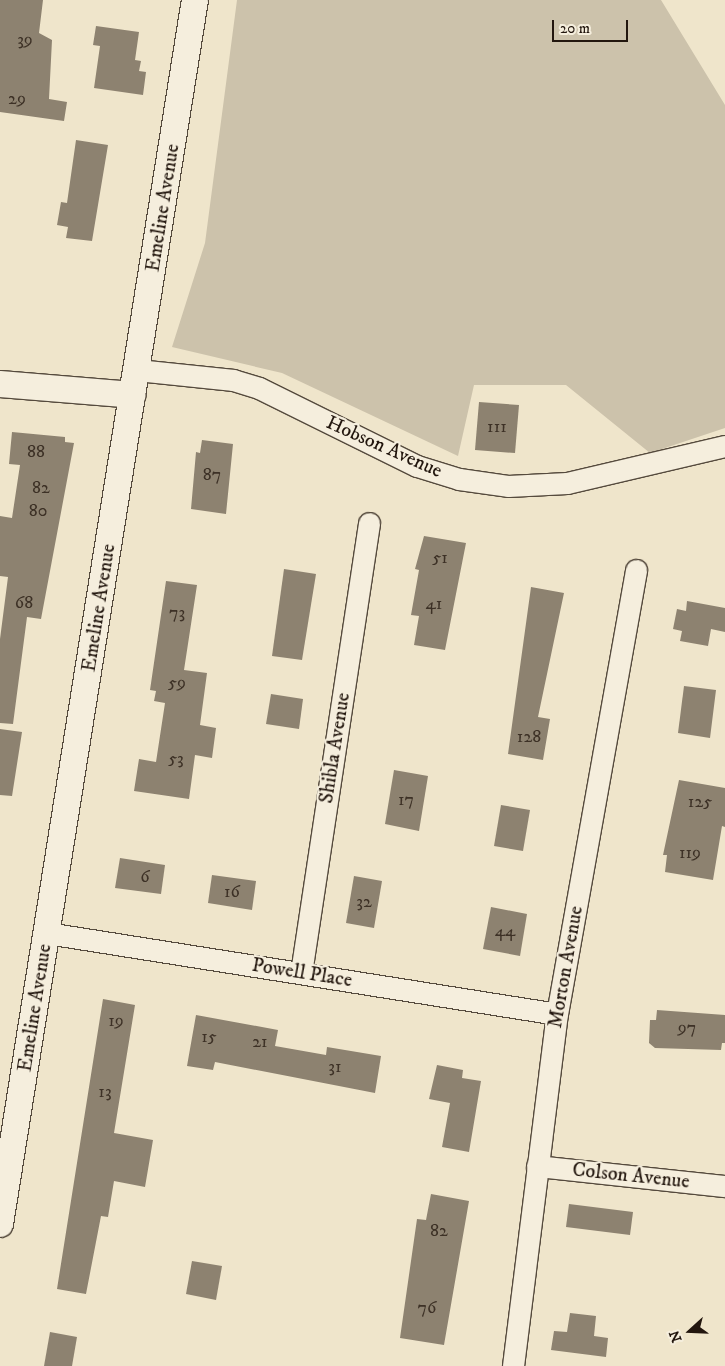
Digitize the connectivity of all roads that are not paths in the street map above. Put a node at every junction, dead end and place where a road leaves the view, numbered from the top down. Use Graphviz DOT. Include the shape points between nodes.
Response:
graph roads {
  1 [pos="195,0"];
  2 [pos="137,370"];
  3 [pos="0,384"];
  4 [pos="133,395"];
  5 [pos="725,446"];
  6 [pos="369,523"];
  7 [pos="636,570"];
  8 [pos="47,933"];
  9 [pos="301,973"];
  10 [pos="557,1014"];
  11 [pos="537,1166"];
  12 [pos="725,1186"];
  13 [pos="0,1219"];
  14 [pos="513,1366"];
  1 -- 2 [label="street, Emeline Avenue"];
  2 -- 4 [label="street, Emeline Avenue"];
  2 -- 5 [label="street, Hobson Avenue" via="233,380 259,388 416,466 459,479 508,486 567,483"];
  3 -- 4 [label="street"];
  4 -- 8 [label="street, Emeline Avenue"];
  6 -- 9 [label="street, Shibla Avenue"];
  7 -- 10 [label="street, Morton Avenue"];
  8 -- 9 [label="street, Powell Place"];
  8 -- 13 [label="street, Emeline Avenue"];
  9 -- 10 [label="street, Powell Place"];
  10 -- 11 [label="street, Morton Avenue"];
  11 -- 12 [label="street, Colson Avenue"];
  11 -- 14 [label="street, Morton Avenue"];
}
